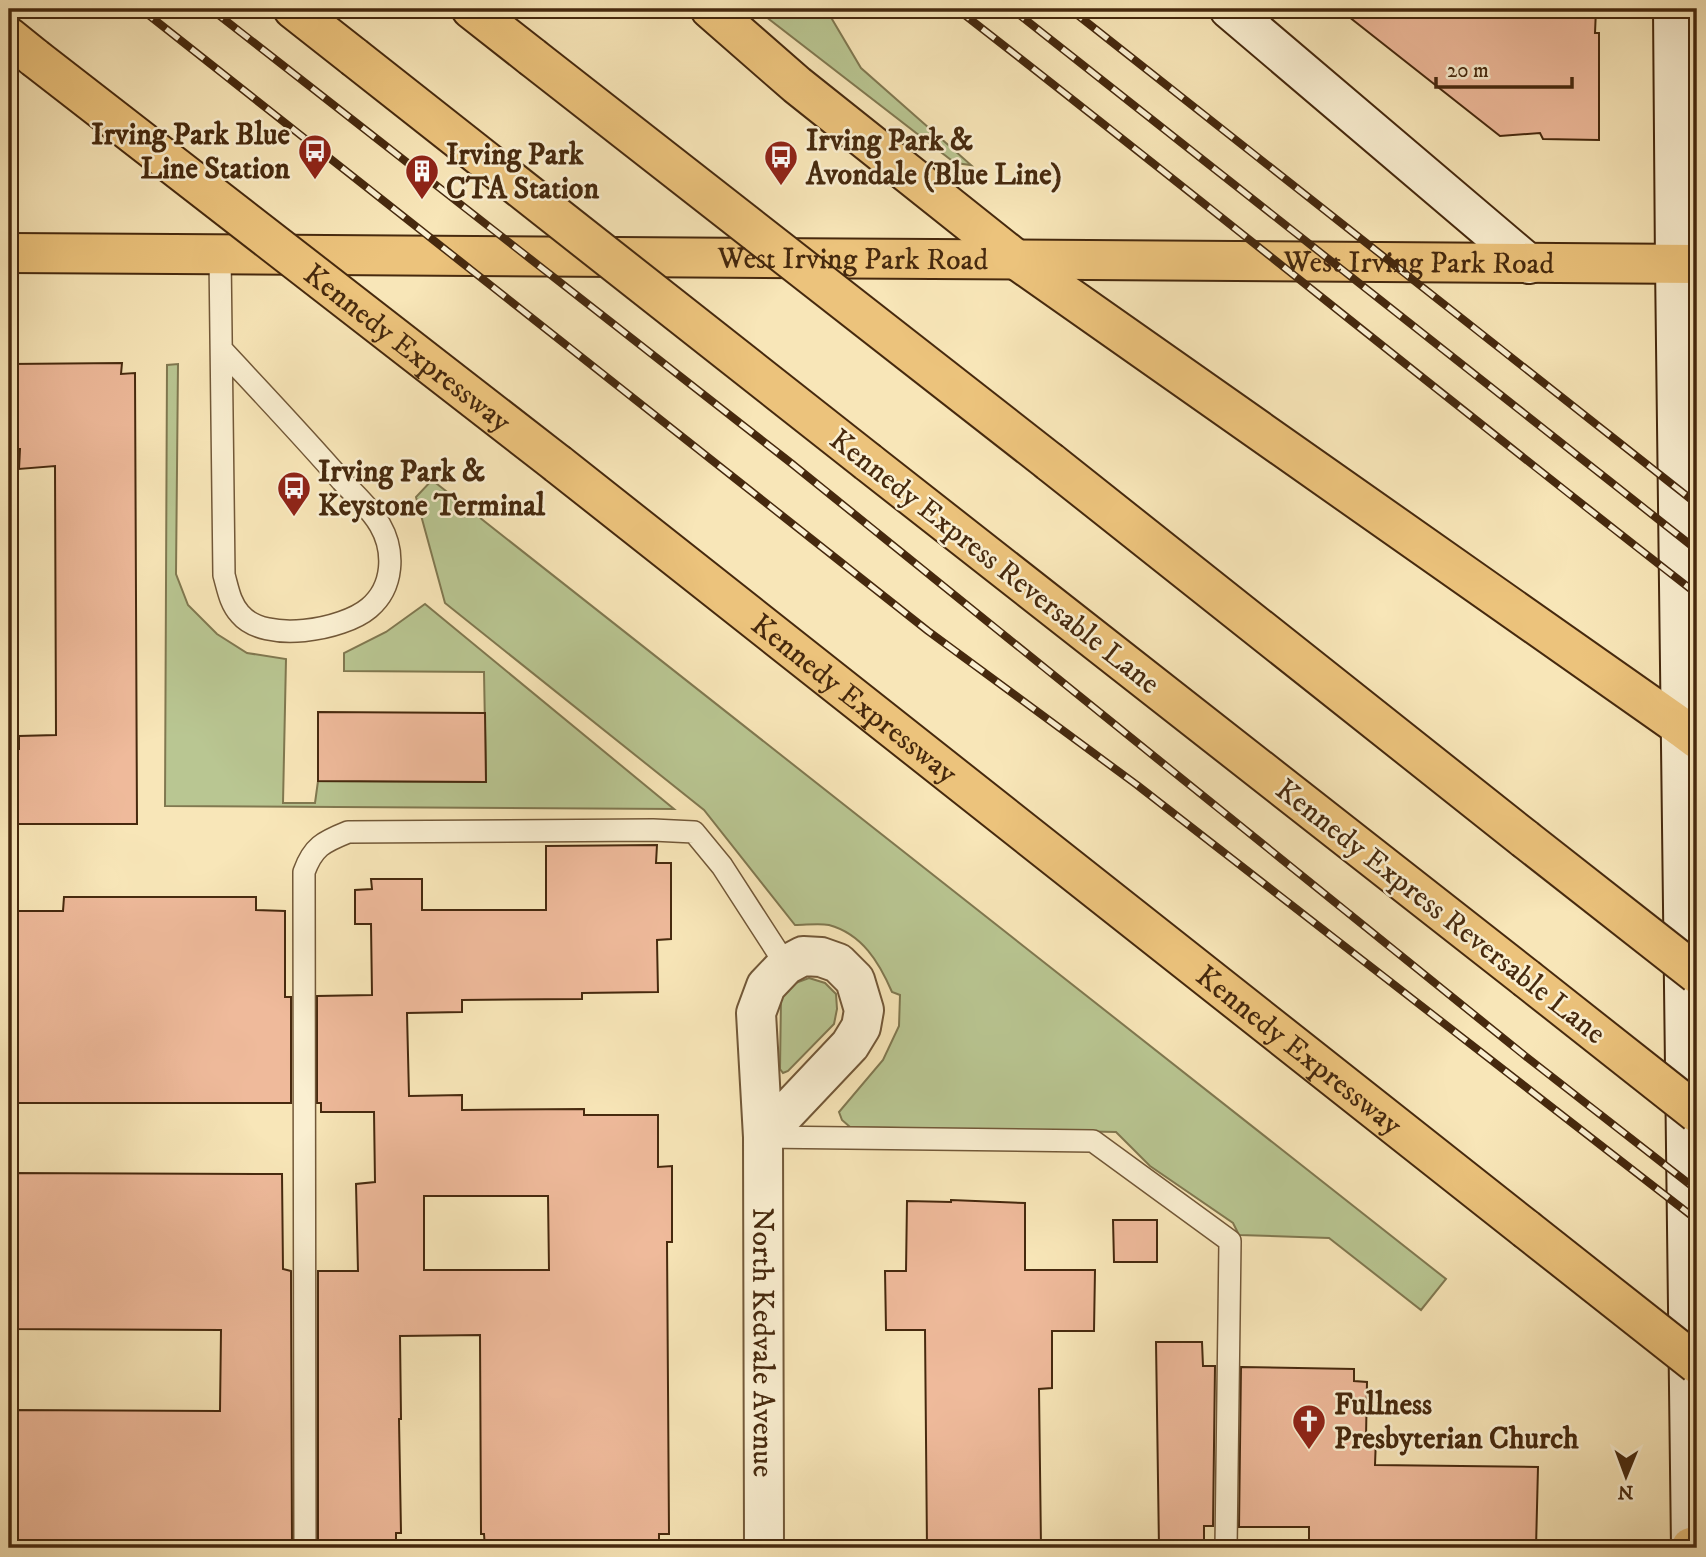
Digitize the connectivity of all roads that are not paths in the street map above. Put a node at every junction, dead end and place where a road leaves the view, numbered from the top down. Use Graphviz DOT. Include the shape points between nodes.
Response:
graph roads {
  1 [pos="293,9"];
  2 [pos="471,9"];
  3 [pos="710,9"];
  4 [pos="1229,9"];
  5 [pos="1674,9"];
  6 [pos="22,47"];
  7 [pos="9,253"];
  8 [pos="220,255"];
  9 [pos="1018,261"];
  10 [pos="1529,264"];
  11 [pos="1686,264"];
  12 [pos="223,351"];
  13 [pos="1689,733"];
  14 [pos="786,965"];
  15 [pos="1697,974"];
  16 [pos="1697,1113"];
  17 [pos="763,1137"];
  18 [pos="1697,1364"];
  19 [pos="305,1548"];
  20 [pos="764,1548"];
  21 [pos="1226,1548"];
  22 [pos="1692,1548"];
  1 -- 16 [label="main road, Kennedy Express Reversable Lane, bridge"];
  2 -- 15 [label="main road, bridge"];
  3 -- 9 [label="main road" via="797,85"];
  4 -- 10 [label="street"];
  5 -- 11 [label="street"];
  6 -- 18 [label="main road, Kennedy Expressway, bridge"];
  7 -- 8 [label="main road, West Irving Park Road"];
  8 -- 9 [label="main road, West Irving Park Road"];
  8 -- 12 [label="lane"];
  9 -- 10 [label="main road, West Irving Park Road"];
  9 -- 13 [label="main road"];
  10 -- 11 [label="main road, West Irving Park Road"];
  11 -- 13 [label="street"];
  12 -- 12 [label="lane" via="380,524 390,552 390,570 384,589 369,608 316,629 270,631 241,617 230,600 224,575"];
  13 -- 22 [label="street"];
  14 -- 17 [label="street, North Kedvale Avenue" via="766,986 756,1013"];
  14 -- 17 [label="street" via="803,956 838,963 855,980 864,1010 861,1027 850,1045"];
  14 -- 19 [label="lane" via="722,866 694,832 348,832 326,841 311,854 304,872"];
  17 -- 20 [label="street, North Kedvale Avenue"];
  17 -- 21 [label="lane" via="1093,1141 1230,1241"];
}
